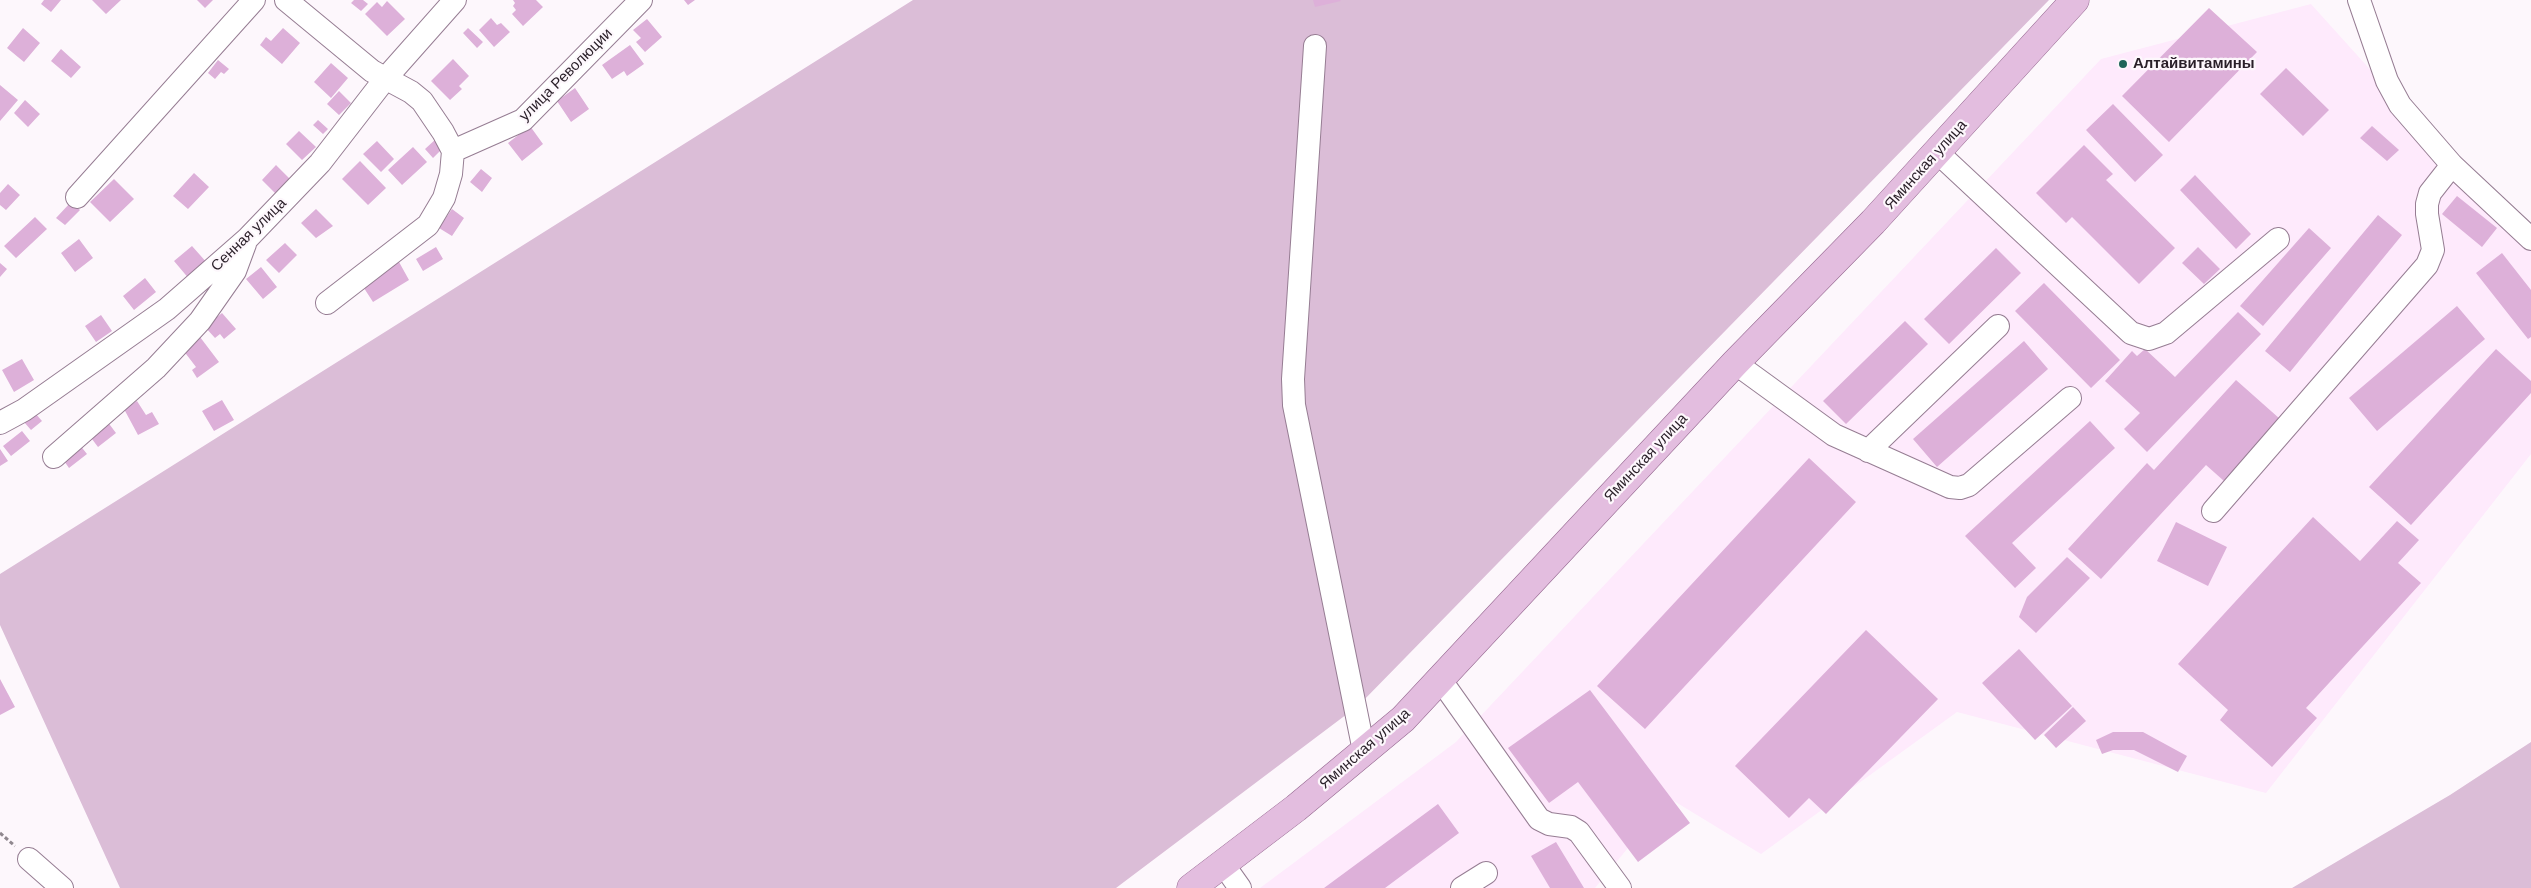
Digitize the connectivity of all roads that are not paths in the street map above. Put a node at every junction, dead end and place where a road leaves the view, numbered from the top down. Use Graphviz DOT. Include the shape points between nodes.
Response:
graph roads {
  1 [pos="254,0"];
  2 [pos="286,0"];
  3 [pos="454,0"];
  4 [pos="641,0"];
  5 [pos="2075,0"];
  6 [pos="2359,0"];
  7 [pos="1315,46"];
  8 [pos="385,79"];
  9 [pos="453,151"];
  10 [pos="1937,152"];
  11 [pos="2452,165"];
  12 [pos="77,197"];
  13 [pos="248,239"];
  14 [pos="2278,239"];
  15 [pos="2531,239"];
  16 [pos="327,303"];
  17 [pos="1998,326"];
  18 [pos="1735,363"];
  19 [pos="2070,398"];
  20 [pos="0,423"];
  21 [pos="1868,451"];
  22 [pos="54,457"];
  23 [pos="2213,511"];
  24 [pos="1440,678"];
  25 [pos="1364,751"];
  26 [pos="29,859"];
  27 [pos="1223,864"];
  28 [pos="1486,873"];
  29 [pos="62,888"];
  30 [pos="1191,888"];
  31 [pos="1240,888"];
  32 [pos="1462,888"];
  33 [pos="1620,888"];
  1 -- 12 [label="street"];
  2 -- 8 [label="street"];
  3 -- 8 [label="street, Сенная улица"];
  4 -- 9 [label="street, улица Революции" via="524,120"];
  5 -- 10 [label="main road, Яминская улица"];
  6 -- 11 [label="street" via="2392,92"];
  7 -- 25 [label="street" via="1293,379 1294,405"];
  8 -- 9 [label="street" via="422,101"];
  8 -- 13 [label="street, Сенная улица" via="320,163"];
  9 -- 16 [label="street" via="447,187 431,221"];
  10 -- 14 [label="street" via="2131,333 2149,339 2166,333"];
  10 -- 18 [label="main road, Яминская улица"];
  11 -- 15 [label="street"];
  11 -- 23 [label="street" via="2430,193 2427,204 2433,250 2427,265"];
  13 -- 20 [label="street, Сенная улица" via="167,310 24,410"];
  13 -- 22 [label="street" via="235,271 200,321 156,368"];
  17 -- 21 [label="street"];
  18 -- 21 [label="street" via="1816,424"];
  18 -- 24 [label="main road, Яминская улица"];
  19 -- 21 [label="street" via="1969,485 1960,488 1950,487"];
  24 -- 25 [label="main road, Яминская улица" via="1403,719"];
  24 -- 33 [label="street" via="1539,819 1579,832"];
  25 -- 27 [label="main road, Яминская улица"];
  26 -- 29 [label="street"];
  27 -- 30 [label="main road, Яминская улица"];
  27 -- 31 [label="street"];
  28 -- 32 [label="street"];
}
